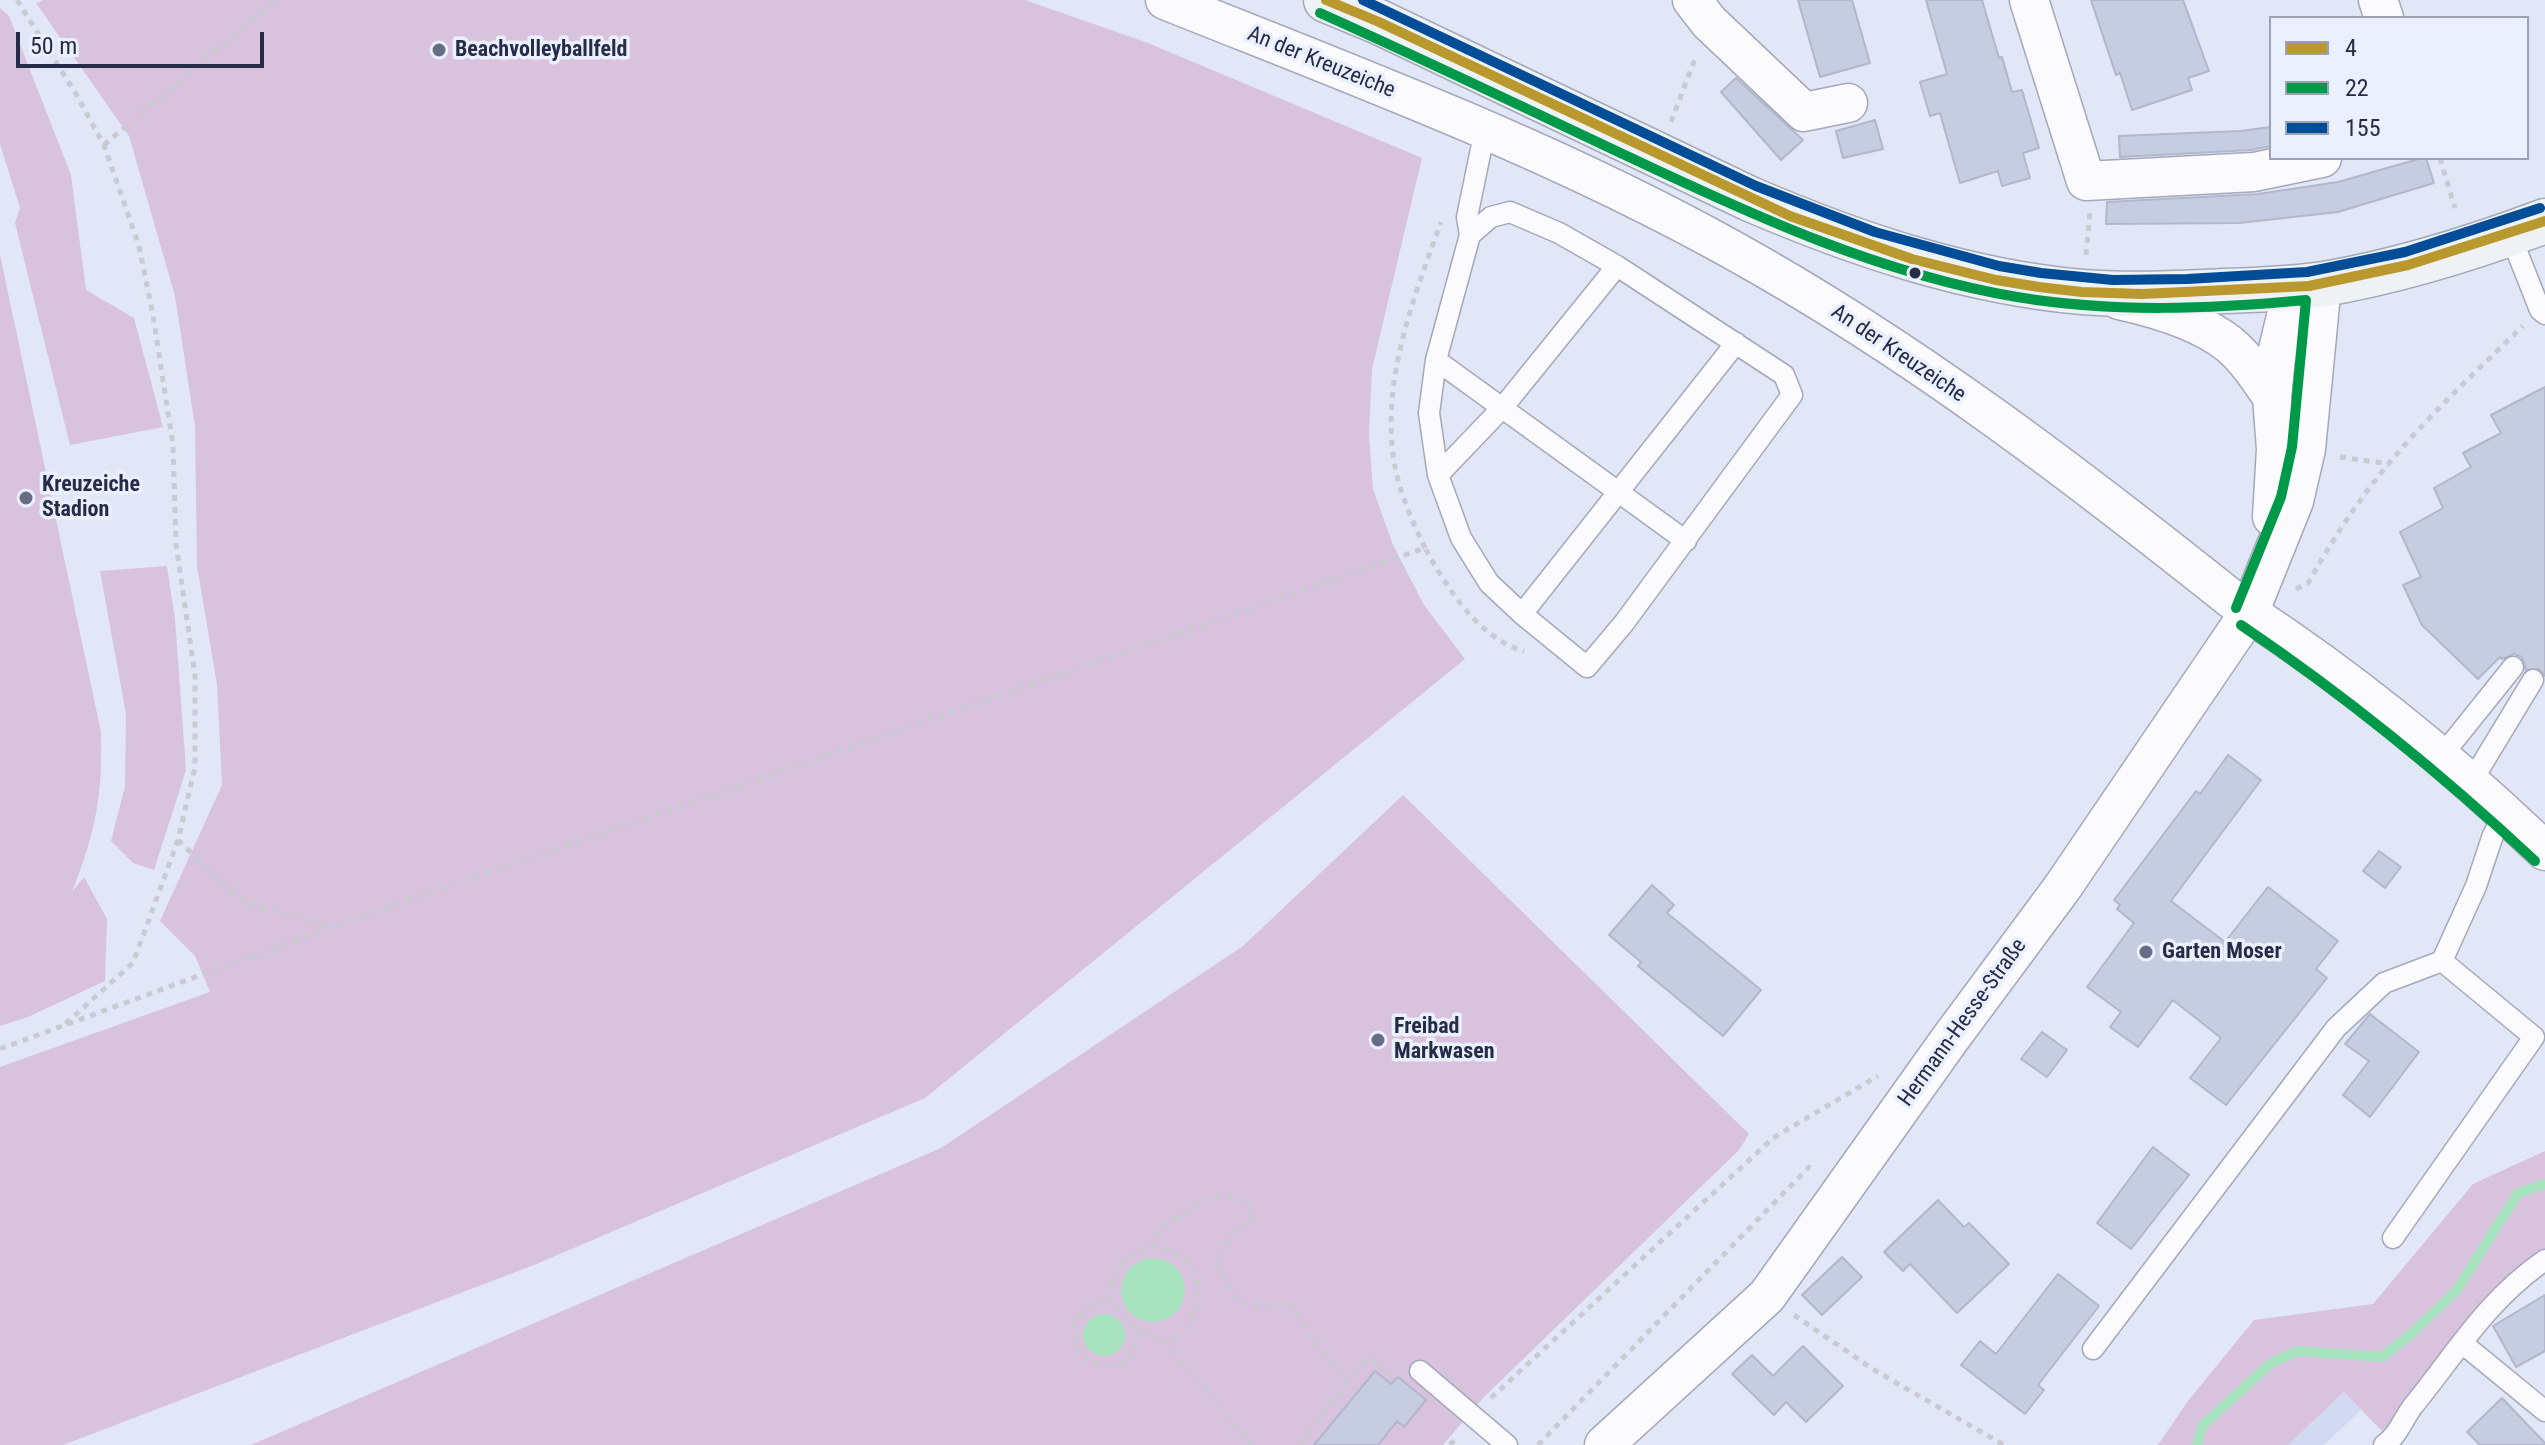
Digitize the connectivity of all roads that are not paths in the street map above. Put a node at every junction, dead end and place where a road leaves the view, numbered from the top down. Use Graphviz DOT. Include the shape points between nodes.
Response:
graph roads {
  1 [pos="1165,0"];
  2 [pos="1326,0"];
  3 [pos="1382,0"];
  4 [pos="2029,0"];
  5 [pos="1701,11"];
  6 [pos="1412,38"];
  7 [pos="1848,103"];
  8 [pos="1485,130"];
  9 [pos="2312,160"];
  10 [pos="2527,228"];
  11 [pos="1470,235"];
  12 [pos="1617,266"];
  13 [pos="2308,285"];
  14 [pos="2082,292"];
  15 [pos="2543,312"];
  16 [pos="1736,343"];
  17 [pos="1436,360"];
  18 [pos="2272,397"];
  19 [pos="1503,407"];
  20 [pos="1438,475"];
  21 [pos="1620,491"];
  22 [pos="1686,541"];
  23 [pos="2270,559"];
  24 [pos="2249,613"];
  25 [pos="1522,614"];
  26 [pos="2513,667"];
  27 [pos="2533,680"];
  28 [pos="2440,758"];
  29 [pos="2470,784"];
  30 [pos="2505,813"];
  31 [pos="2545,851"];
  32 [pos="2442,961"];
  33 [pos="2393,1238"];
  34 [pos="2545,1260"];
  35 [pos="2462,1343"];
  36 [pos="2093,1349"];
  37 [pos="1420,1371"];
  38 [pos="2545,1411"];
  39 [pos="2390,1443"];
  40 [pos="1507,1445"];
  41 [pos="1604,1445"];
  1 -- 8 [label="street, An der Kreuzeiche"];
  2 -- 6 [label="main road"];
  3 -- 6 [label="street"];
  4 -- 9 [label="street" via="2086,181 2254,172"];
  5 -- 7 [label="street" via="1804,112"];
  6 -- 14 [label="main road" via="1750,199 1857,241 1973,274"];
  8 -- 11 [label="lane" via="1467,217"];
  8 -- 24 [label="street, An der Kreuzeiche" via="1653,208 1849,319 2019,437"];
  10 -- 13 [label="main road" via="2426,261"];
  10 -- 15 [label="lane"];
  11 -- 12 [label="lane" via="1491,217 1510,212"];
  11 -- 17 [label="lane"];
  12 -- 16 [label="lane"];
  12 -- 19 [label="lane"];
  13 -- 14 [label="main road"];
  13 -- 18 [label="street, Hermann-Hesse-Straße" via="2276,358"];
  13 -- 23 [label="street, Hermann-Hesse-Straße" via="2306,449 2294,501"];
  14 -- 18 [label="street" via="2132,303 2207,331 2249,364"];
  16 -- 21 [label="lane"];
  16 -- 22 [label="lane" via="1784,375 1792,395"];
  17 -- 19 [label="lane"];
  17 -- 20 [label="lane" via="1429,413"];
  18 -- 23 [label="street, Hermann-Hesse-Straße" via="2276,449"];
  19 -- 20 [label="lane"];
  19 -- 21 [label="lane"];
  20 -- 25 [label="lane" via="1461,538 1489,583"];
  21 -- 22 [label="lane"];
  21 -- 25 [label="lane"];
  22 -- 25 [label="lane" via="1587,667"];
  23 -- 24 [label="street, Hermann-Hesse-Straße"];
  24 -- 28 [label="street, An der Kreuzeiche"];
  24 -- 41 [label="street, Hermann-Hesse-Straße" via="2062,888 1767,1296"];
  26 -- 28 [label="lane"];
  27 -- 29 [label="lane"];
  28 -- 29 [label="street, An der Kreuzeiche"];
  29 -- 30 [label="street, An der Kreuzeiche"];
  30 -- 31 [label="street, An der Kreuzeiche"];
  30 -- 32 [label="lane"];
  32 -- 33 [label="lane" via="2534,1037"];
  32 -- 36 [label="lane" via="2384,983 2336,1028"];
  34 -- 35 [label="lane" via="2483,1313"];
  35 -- 38 [label="lane"];
  35 -- 39 [label="lane"];
  37 -- 40 [label="lane"];
}
